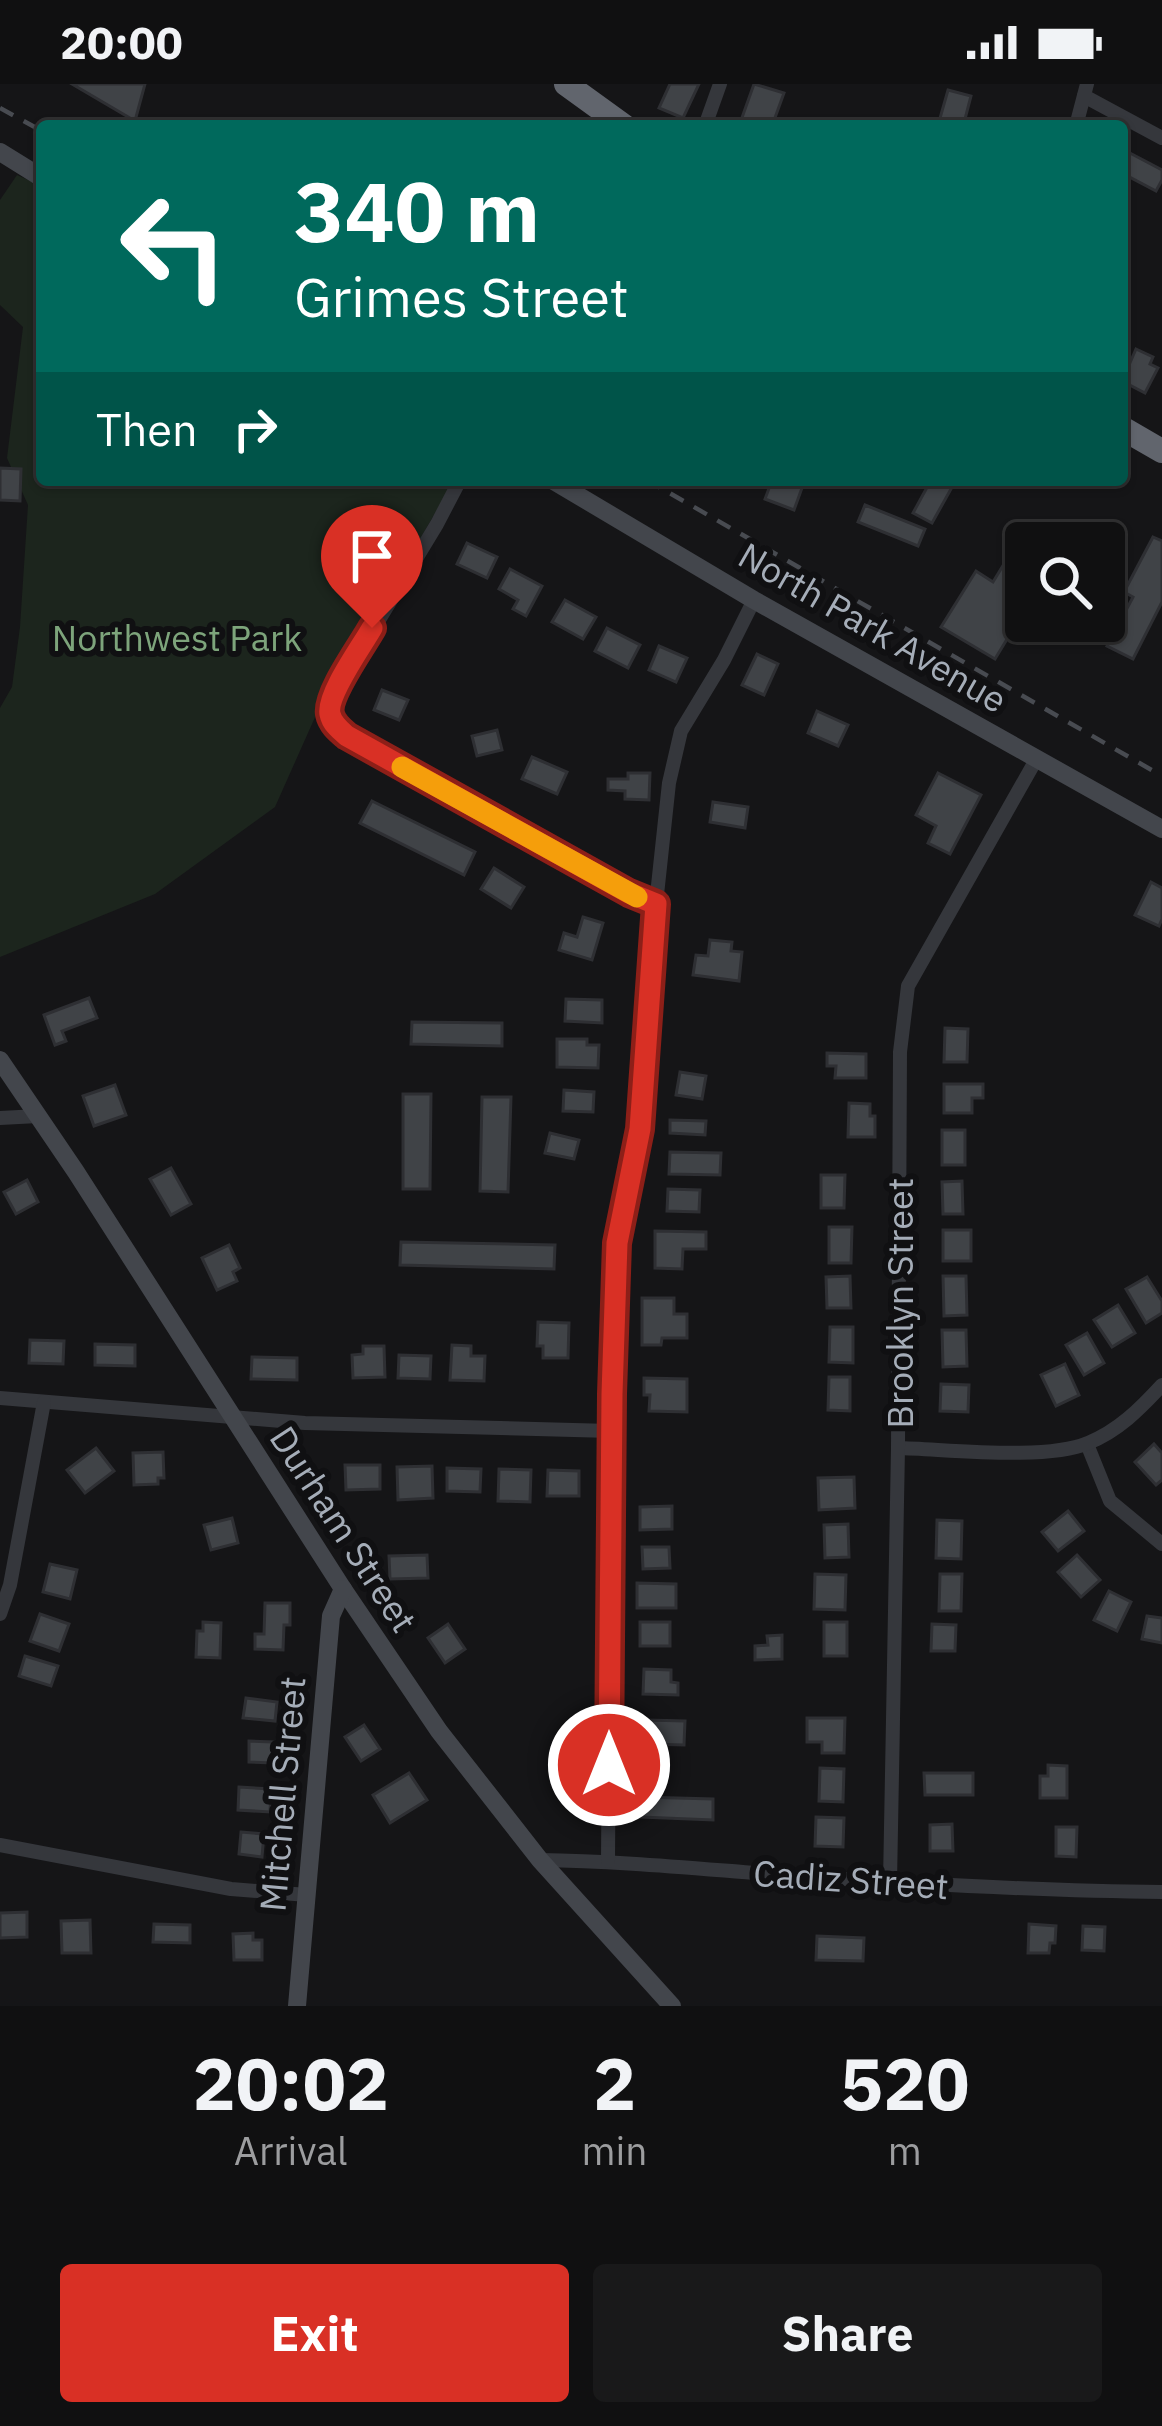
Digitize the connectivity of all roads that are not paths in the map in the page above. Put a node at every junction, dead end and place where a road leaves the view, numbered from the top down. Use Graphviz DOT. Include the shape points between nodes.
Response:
graph roads {
  1 [pos="566,84"];
  2 [pos="720,84"];
  3 [pos="1085,90"];
  4 [pos="616,120"];
  5 [pos="707,120"];
  6 [pos="1078,120"];
  7 [pos="1162,139"];
  8 [pos="0,152"];
  9 [pos="36,174"];
  10 [pos="1128,431"];
  11 [pos="1162,451"];
  12 [pos="457,486"];
  13 [pos="562,486"];
  14 [pos="754,600"];
  15 [pos="1037,758"];
  16 [pos="1162,829"];
  17 [pos="656,904"];
  18 [pos="0,1060"];
  19 [pos="38,1116"];
  20 [pos="0,1118"];
  21 [pos="1162,1385"];
  22 [pos="0,1398"];
  23 [pos="44,1402"];
  24 [pos="232,1417"];
  25 [pos="611,1431"];
  26 [pos="1087,1444"];
  27 [pos="898,1448"];
  28 [pos="1162,1544"];
  29 [pos="343,1589"];
  30 [pos="0,1615"];
  31 [pos="0,1845"];
  32 [pos="540,1860"];
  33 [pos="608,1861"];
  34 [pos="890,1882"];
  35 [pos="1162,1892"];
  36 [pos="307,1894"];
  37 [pos="297,2006"];
  38 [pos="672,2006"];
  1 -- 4 [label="highway"];
  2 -- 5 [label="street"];
  3 -- 6 [label="street"];
  3 -- 7 [label="street"];
  8 -- 9 [label="street"];
  10 -- 11 [label="highway"];
  12 -- 17 [label="street" via="334,694 333,720 347,736"];
  13 -- 14 [label="street, North Park Avenue"];
  14 -- 15 [label="street, North Park Avenue"];
  14 -- 17 [label="street" via="681,731"];
  15 -- 16 [label="street, North Park Avenue"];
  15 -- 27 [label="street, Brooklyn Street" via="904,1001"];
  17 -- 25 [label="street" via="640,1129 617,1243"];
  18 -- 19 [label="street, Durham Street"];
  19 -- 20 [label="street"];
  19 -- 24 [label="street, Durham Street"];
  21 -- 26 [label="street" via="1133,1416"];
  22 -- 23 [label="street"];
  23 -- 24 [label="street"];
  23 -- 30 [label="street"];
  24 -- 25 [label="street"];
  24 -- 29 [label="street, Durham Street"];
  25 -- 33 [label="street"];
  26 -- 27 [label="street" via="1025,1452"];
  26 -- 28 [label="street" via="1110,1501"];
  27 -- 34 [label="street, Brooklyn Street"];
  29 -- 32 [label="street, Durham Street"];
  29 -- 36 [label="street, Mitchell Street" via="331,1616"];
  31 -- 36 [label="street" via="231,1889"];
  32 -- 33 [label="street, Cadiz Street"];
  32 -- 38 [label="street, Durham Street"];
  33 -- 34 [label="street, Cadiz Street"];
  34 -- 35 [label="street, Cadiz Street"];
  36 -- 37 [label="street, Mitchell Street"];
}
